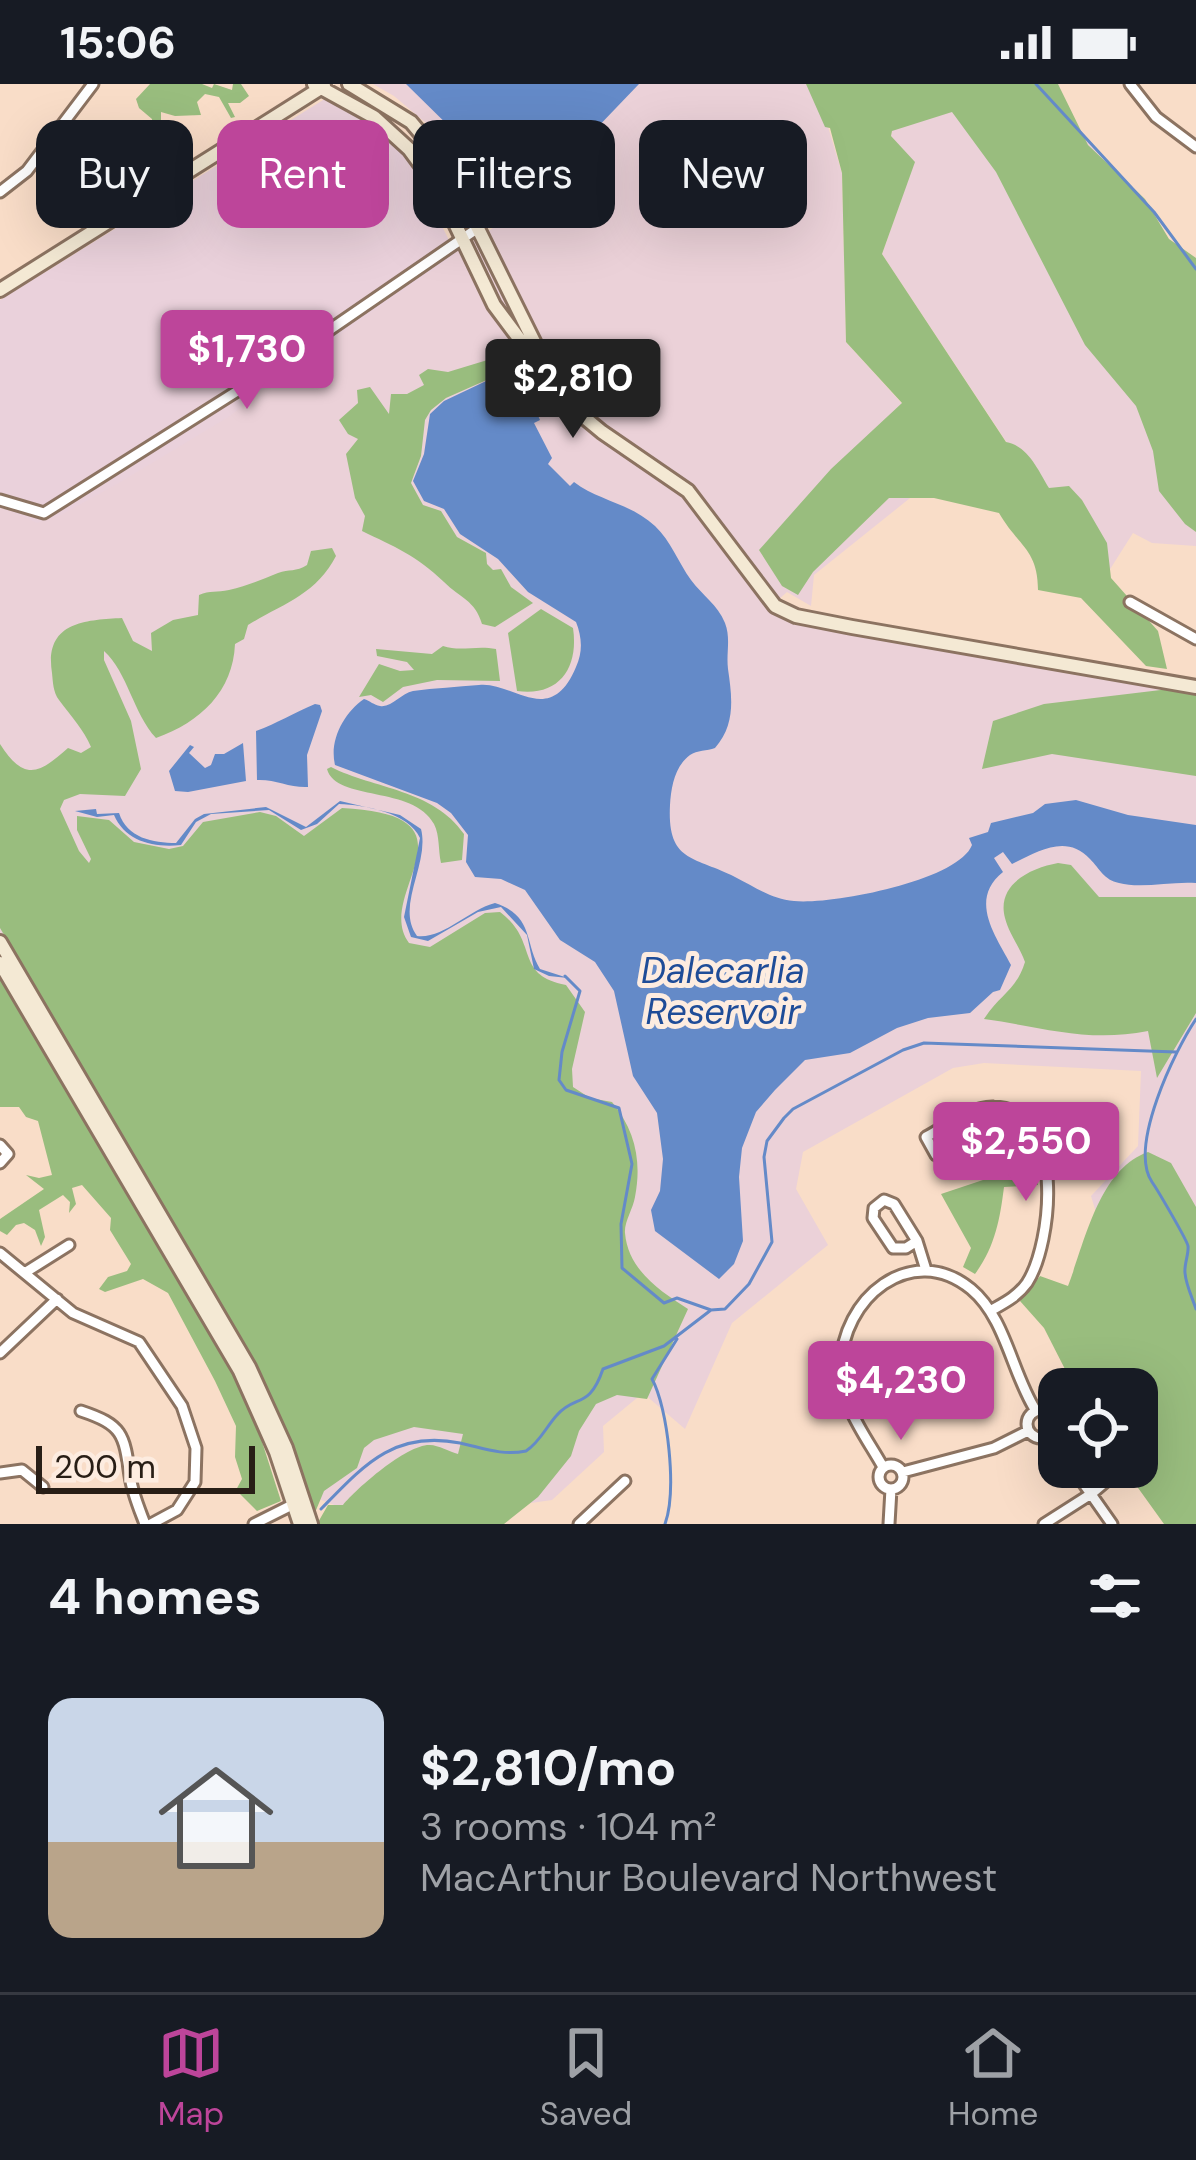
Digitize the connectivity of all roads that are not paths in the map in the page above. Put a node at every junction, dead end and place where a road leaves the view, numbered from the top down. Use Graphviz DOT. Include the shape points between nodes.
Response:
graph roads {
  1 [pos="93,84"];
  2 [pos="349,84"];
  3 [pos="1130,84"];
  4 [pos="321,85"];
  5 [pos="413,126"];
  6 [pos="1196,148"];
  7 [pos="0,192"];
  8 [pos="478,228"];
  9 [pos="460,239"];
  10 [pos="0,290"];
  11 [pos="556,386"];
  12 [pos="0,500"];
  13 [pos="1130,602"];
  14 [pos="1196,639"];
  15 [pos="1196,686"];
  16 [pos="0,943"];
  17 [pos="0,963"];
  18 [pos="948,1125"];
  19 [pos="1054,1132"];
  20 [pos="1038,1137"];
  21 [pos="0,1145"];
  22 [pos="0,1163"];
  23 [pos="917,1241"];
  24 [pos="69,1245"];
  25 [pos="0,1253"];
  26 [pos="926,1270"];
  27 [pos="26,1272"];
  28 [pos="57,1299"];
  29 [pos="989,1311"];
  30 [pos="0,1353"];
  31 [pos="81,1411"];
  32 [pos="1036,1411"];
  33 [pos="1028,1431"];
  34 [pos="1038,1436"];
  35 [pos="883,1467"];
  36 [pos="903,1472"];
  37 [pos="0,1473"];
  38 [pos="626,1481"];
  39 [pos="43,1487"];
  40 [pos="1087,1488"];
  41 [pos="1098,1488"];
  42 [pos="891,1490"];
  43 [pos="1091,1494"];
  44 [pos="294,1504"];
  45 [pos="148,1524"];
  46 [pos="254,1524"];
  47 [pos="300,1524"];
  48 [pos="310,1524"];
  49 [pos="580,1524"];
  50 [pos="889,1524"];
  51 [pos="1044,1524"];
  52 [pos="1112,1524"];
  1 -- 7 [label="street" via="25,174"];
  2 -- 5 [label="main road"];
  3 -- 6 [label="street"];
  4 -- 9 [label="main road" via="409,148"];
  4 -- 10 [label="main road"];
  8 -- 9 [label="street"];
  8 -- 11 [label="main road"];
  9 -- 11 [label="main road" via="494,305"];
  9 -- 12 [label="street" via="44,513"];
  11 -- 15 [label="main road" via="586,421 688,491 763,593 796,616"];
  13 -- 14 [label="street"];
  16 -- 48 [label="main road" via="249,1367"];
  17 -- 44 [label="main road" via="240,1371"];
  18 -- 20 [label="street" via="995,1107 1021,1116"];
  19 -- 20 [label="street"];
  20 -- 29 [label="street" via="1049,1195 1043,1239 1025,1286"];
  21 -- 22 [label="street" via="8,1154"];
  23 -- 23 [label="street" via="893,1248 874,1208 894,1204"];
  23 -- 26 [label="street"];
  24 -- 27 [label="street"];
  25 -- 27 [label="street"];
  26 -- 29 [label="street" via="964,1284"];
  26 -- 35 [label="street" via="867,1295 842,1350 849,1407"];
  27 -- 28 [label="street"];
  28 -- 30 [label="street"];
  28 -- 45 [label="street" via="140,1342 188,1419 198,1462 194,1486 177,1510"];
  29 -- 32 [label="street"];
  31 -- 45 [label="street" via="109,1421 122,1436"];
  32 -- 33 [label="street"];
  33 -- 34 [label="street"];
  33 -- 36 [label="street"];
  35 -- 36 [label="street"];
  35 -- 42 [label="street" via="879,1481"];
  36 -- 42 [label="street"];
  37 -- 39 [label="street" via="22,1471"];
  38 -- 49 [label="street"];
  40 -- 43 [label="street"];
  41 -- 43 [label="street"];
  42 -- 50 [label="street"];
  43 -- 51 [label="street"];
  43 -- 52 [label="street"];
  44 -- 46 [label="street"];
  44 -- 47 [label="main road"];
}
